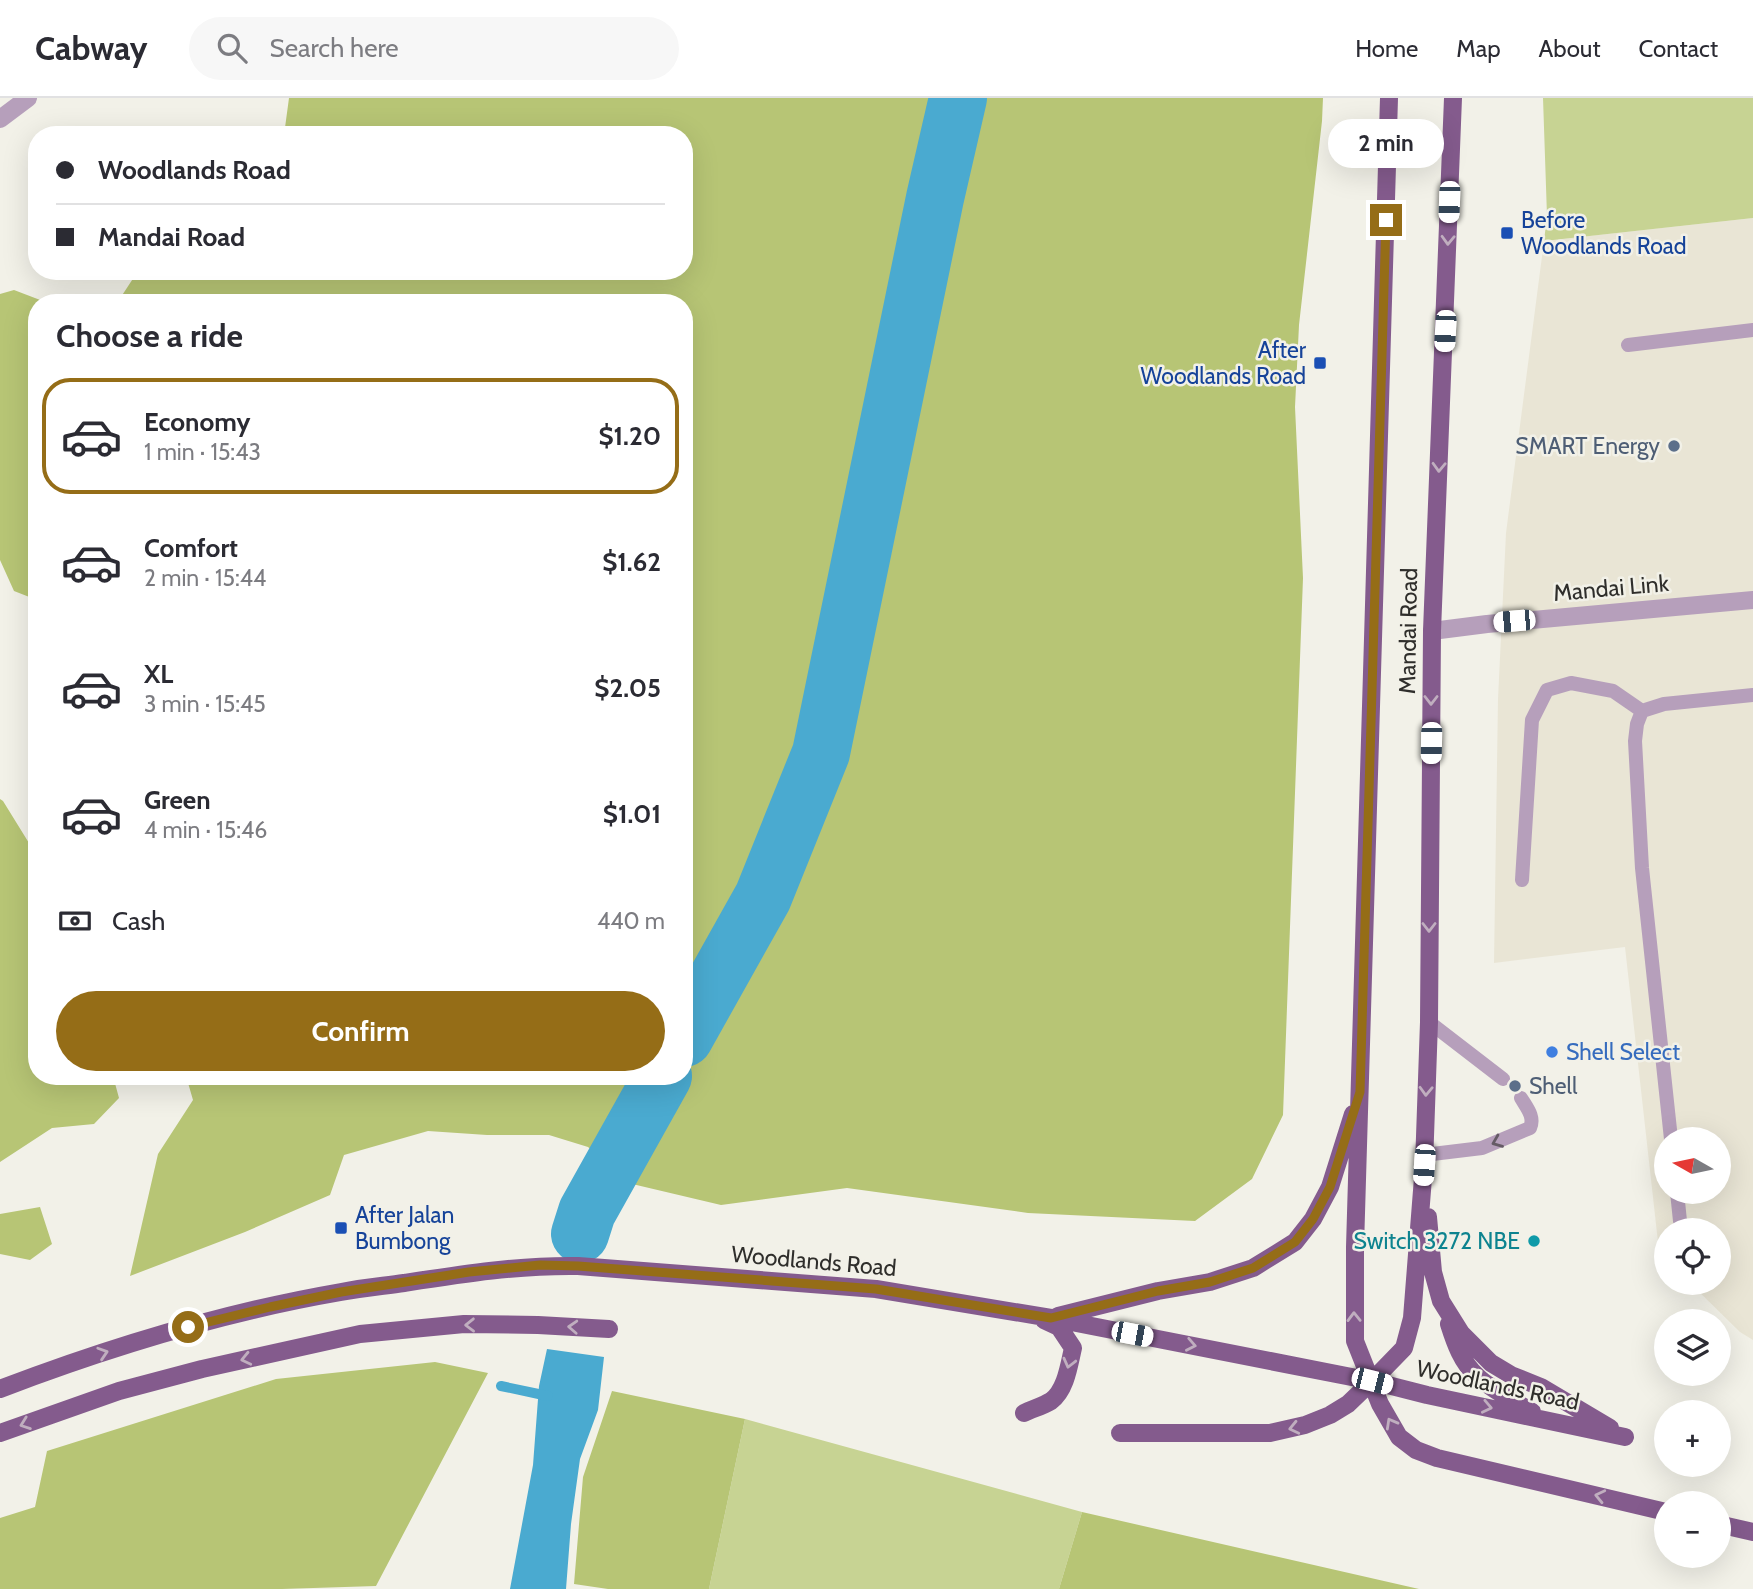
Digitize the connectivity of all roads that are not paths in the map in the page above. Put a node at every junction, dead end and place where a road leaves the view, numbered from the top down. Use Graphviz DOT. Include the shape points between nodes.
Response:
graph roads {
  1 [pos="28,98"];
  2 [pos="1389,98"];
  3 [pos="1453,98"];
  4 [pos="0,119"];
  5 [pos="1753,330"];
  6 [pos="1628,345"];
  7 [pos="1753,600"];
  8 [pos="1432,631"];
  9 [pos="1753,695"];
  10 [pos="1642,711"];
  11 [pos="1522,880"];
  12 [pos="1429,1022"];
  13 [pos="1503,1079"];
  14 [pos="1360,1092"];
  15 [pos="1521,1098"];
  16 [pos="1670,1127"];
  17 [pos="1424,1160"];
  18 [pos="1441,1301"];
  19 [pos="1043,1316"];
  20 [pos="609,1329"];
  21 [pos="1372,1381"];
  22 [pos="0,1390"];
  23 [pos="1024,1413"];
  24 [pos="1542,1419"];
  25 [pos="0,1433"];
  26 [pos="1120,1433"];
  27 [pos="1654,1509"];
  28 [pos="1731,1527"];
  29 [pos="1753,1532"];
  1 -- 4 [label="street"];
  2 -- 14 [label="main road, Mandai Road"];
  3 -- 8 [label="main road, Mandai Road, one-way"];
  5 -- 6 [label="lane"];
  7 -- 8 [label="street, Mandai Link"];
  8 -- 12 [label="main road, Mandai Road, one-way"];
  9 -- 10 [label="lane" via="1664,704"];
  10 -- 11 [label="lane" via="1614,691 1571,683 1547,690 1532,720"];
  10 -- 16 [label="lane" via="1635,741 1642,868"];
  12 -- 13 [label="lane"];
  12 -- 17 [label="main road, Mandai Road, one-way"];
  14 -- 19 [label="main road" via="1330,1187 1295,1242 1253,1268 1210,1282"];
  21 -- 14 [label="main road, Mandai Road, one-way" via="1355,1341"];
  15 -- 17 [label="lane, one-way" via="1532,1117 1530,1128 1482,1148"];
  17 -- 18 [label="main road" via="1433,1272"];
  17 -- 21 [label="main road" via="1412,1318 1404,1348"];
  18 -- 24 [label="main road" via="1464,1361 1478,1377"];
  18 -- 24 [label="main road, Woodlands Road" via="1461,1333 1491,1363 1625,1437"];
  19 -- 21 [label="main road, Woodlands Road, one-way"];
  22 -- 19 [label="main road, Woodlands Road, one-way" via="106,1352 270,1307 469,1272 540,1265 876,1289"];
  19 -- 23 [label="main road, one-way" via="1059,1327 1073,1348 1062,1386 1051,1401"];
  20 -- 25 [label="main road, one-way" via="464,1325 360,1334 202,1368 119,1391"];
  21 -- 24 [label="main road, Woodlands Road, one-way"];
  21 -- 26 [label="main road, one-way" via="1330,1415 1270,1433"];
  27 -- 21 [label="main road, Mandai Road, one-way" via="1416,1450 1399,1437"];
  28 -- 29 [label="main road"];
}
